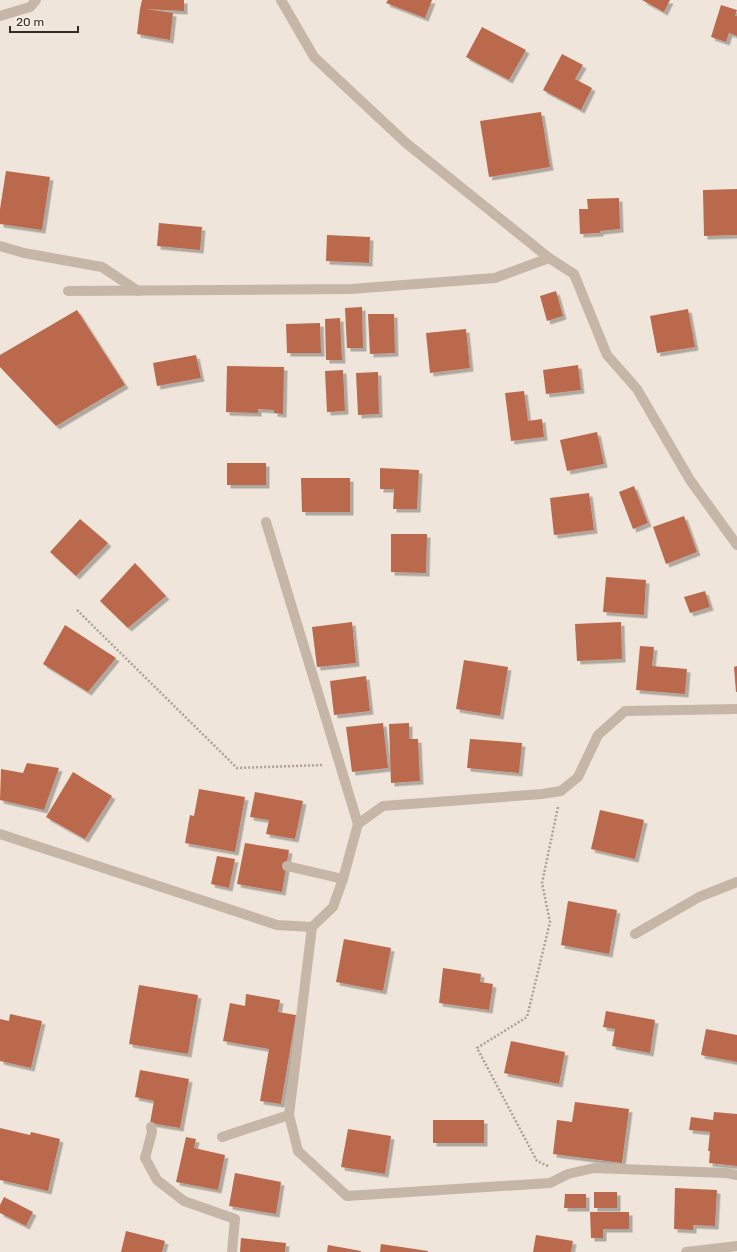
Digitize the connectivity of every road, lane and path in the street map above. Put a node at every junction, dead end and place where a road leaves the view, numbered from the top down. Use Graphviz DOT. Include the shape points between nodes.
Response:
graph roads {
  1 [pos="36,0"];
  2 [pos="281,0"];
  3 [pos="0,16"];
  4 [pos="0,246"];
  5 [pos="548,258"];
  6 [pos="138,290"];
  7 [pos="68,291"];
  8 [pos="266,522"];
  9 [pos="737,545"];
  10 [pos="77,610"];
  11 [pos="737,709"];
  12 [pos="340,764"];
  13 [pos="561,791"];
  14 [pos="358,824"];
  15 [pos="0,834"];
  16 [pos="286,866"];
  17 [pos="343,879"];
  18 [pos="737,882"];
  19 [pos="312,927"];
  20 [pos="635,934"];
  21 [pos="289,1114"];
  22 [pos="152,1126"];
  23 [pos="222,1137"];
  24 [pos="568,1174"];
  25 [pos="737,1175"];
  26 [pos="737,1246"];
  27 [pos="232,1252"];
  28 [pos="686,1252"];
  1 -- 3 [label="street" via="30,6"];
  2 -- 5 [label="street" via="314,57 406,143"];
  4 -- 6 [label="street" via="24,254 102,267"];
  5 -- 6 [label="street" via="495,278 351,289"];
  5 -- 9 [label="street" via="574,274 607,355 638,389 690,480"];
  6 -- 7 [label="street"];
  8 -- 12 [label="street"];
  10 -- 12 [label="path" via="236,768"];
  11 -- 13 [label="street" via="625,711 598,735 578,777"];
  12 -- 14 [label="street"];
  13 -- 14 [label="street" via="383,806"];
  13 -- 24 [label="path" via="542,883 550,922 527,1017 478,1048 537,1161"];
  14 -- 17 [label="street"];
  15 -- 19 [label="street" via="277,925"];
  16 -- 17 [label="street"];
  17 -- 19 [label="street" via="333,907"];
  18 -- 20 [label="street" via="699,897"];
  19 -- 21 [label="street"];
  21 -- 23 [label="street"];
  21 -- 24 [label="street" via="298,1151 347,1196 550,1183"];
  22 -- 27 [label="street" via="145,1158 157,1180 184,1201 235,1219"];
  24 -- 25 [label="street" via="594,1168"];
  26 -- 28 [label="street"];
}
